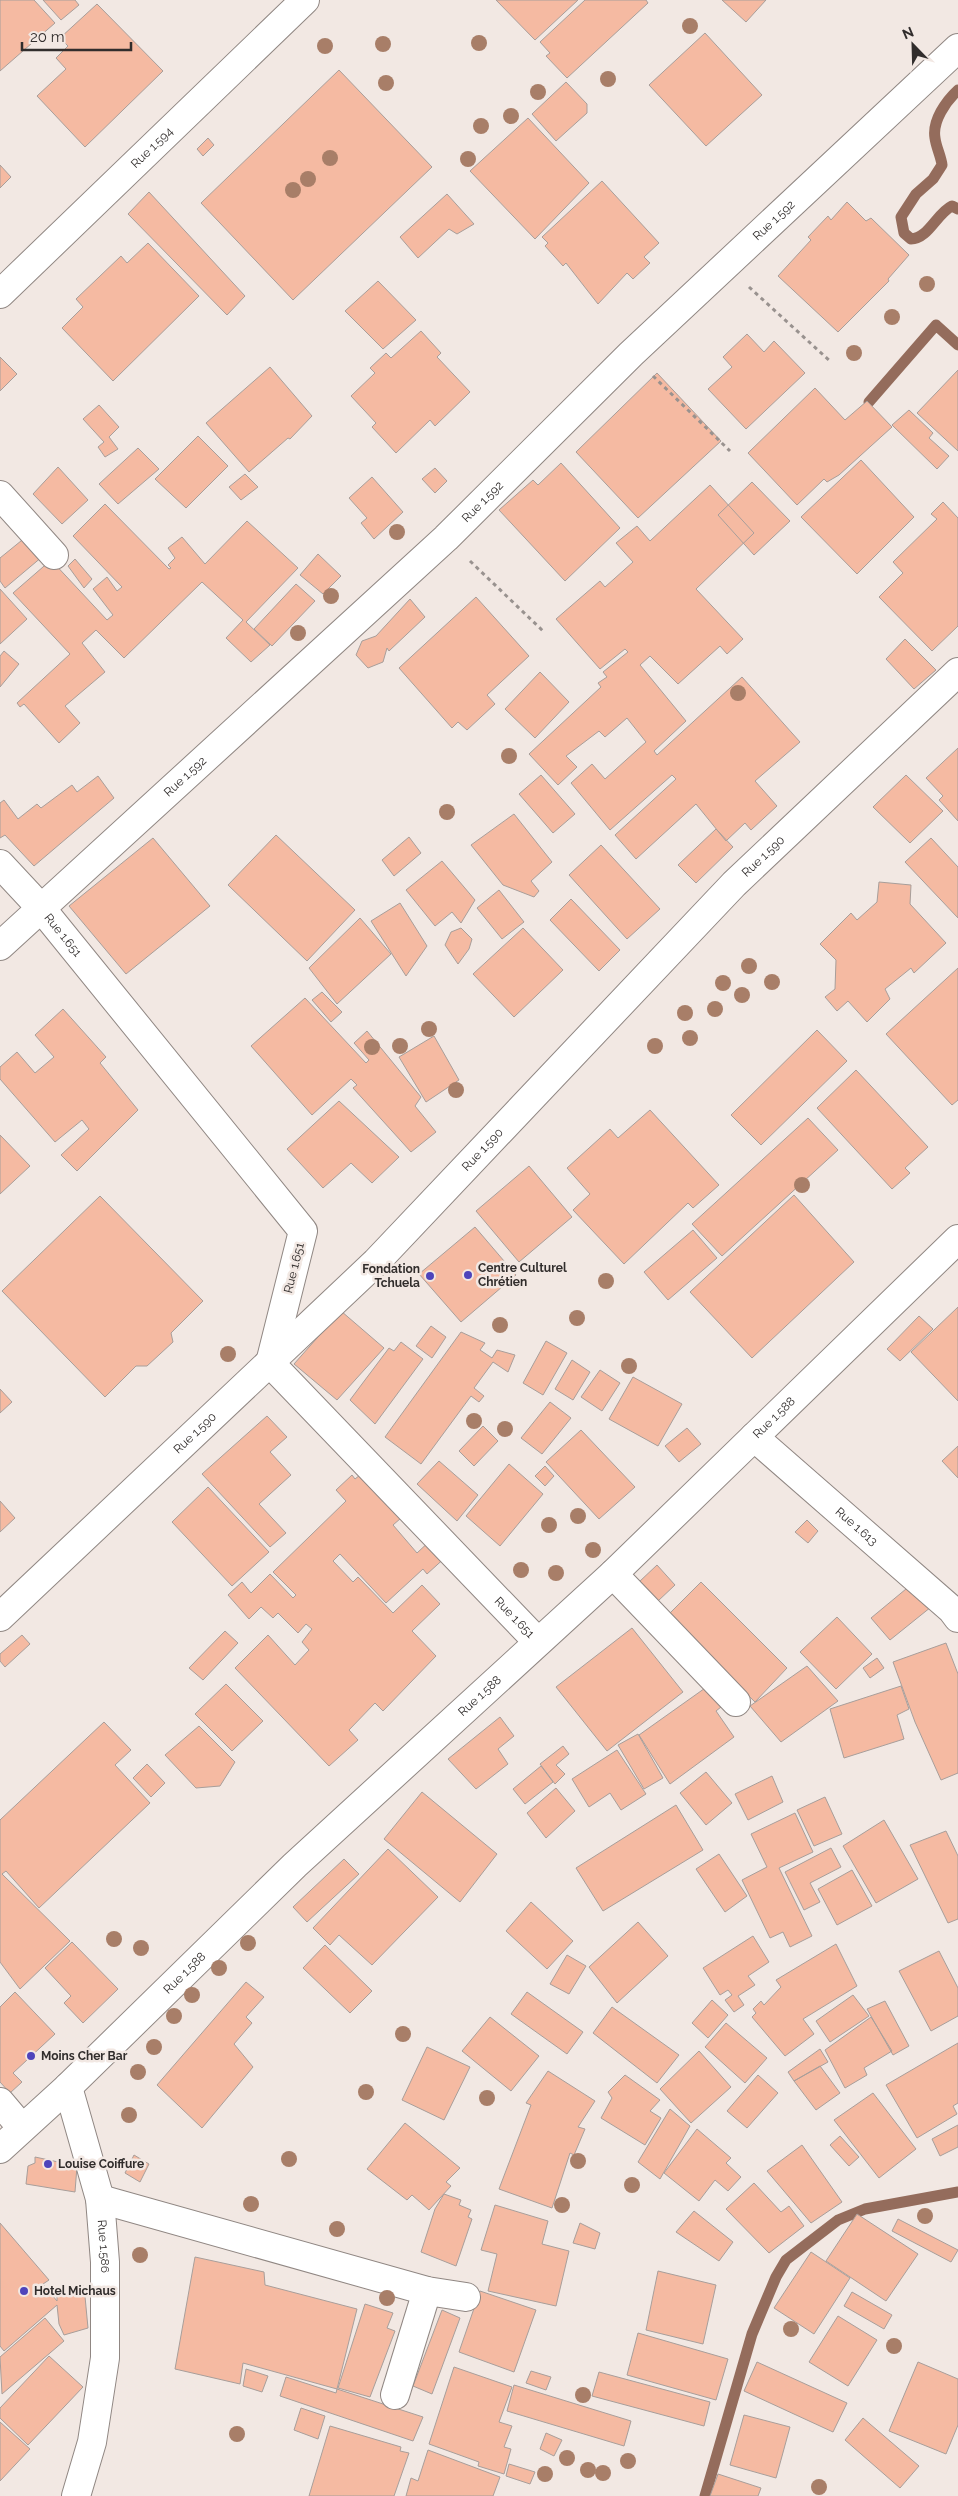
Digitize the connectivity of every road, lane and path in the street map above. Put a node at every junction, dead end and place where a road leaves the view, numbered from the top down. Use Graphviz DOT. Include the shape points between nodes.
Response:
graph roads {
  1 [pos="305,0"];
  2 [pos="958,48"];
  3 [pos="726,266"];
  4 [pos="0,294"];
  5 [pos="631,354"];
  6 [pos="831,362"];
  7 [pos="730,450"];
  8 [pos="0,495"];
  9 [pos="446,538"];
  10 [pos="54,555"];
  11 [pos="543,631"];
  12 [pos="958,672"];
  13 [pos="0,864"];
  14 [pos="41,908"];
  15 [pos="0,946"];
  16 [pos="958,1239"];
  17 [pos="270,1363"];
  18 [pos="754,1436"];
  19 [pos="613,1574"];
  20 [pos="0,1617"];
  21 [pos="958,1618"];
  22 [pos="538,1642"];
  23 [pos="736,1702"];
  24 [pos="68,2087"];
  25 [pos="0,2102"];
  26 [pos="22,2128"];
  27 [pos="0,2150"];
  28 [pos="100,2199"];
  29 [pos="427,2291"];
  30 [pos="466,2297"];
  31 [pos="395,2395"];
  32 [pos="76,2496"];
  1 -- 4 [label="street, Rue 1.594"];
  2 -- 3 [label="street, Rue 1.592"];
  3 -- 5 [label="street, Rue 1.592"];
  3 -- 6 [label="path"];
  5 -- 7 [label="path"];
  5 -- 9 [label="street, Rue 1.592"];
  8 -- 10 [label="street"];
  9 -- 11 [label="path"];
  9 -- 14 [label="street, Rue 1.592"];
  12 -- 17 [label="street, Rue 1.590" via="734,884 376,1262"];
  13 -- 14 [label="street, Rue 1.651"];
  14 -- 15 [label="street, Rue 1.592"];
  14 -- 17 [label="street, Rue 1.651" via="303,1232"];
  16 -- 18 [label="street, Rue 1.588"];
  17 -- 20 [label="street, Rue 1.590"];
  17 -- 22 [label="street, Rue 1.651"];
  18 -- 19 [label="street, Rue 1.588"];
  18 -- 21 [label="street, Rue 1.613"];
  19 -- 22 [label="street, Rue 1.588"];
  19 -- 23 [label="street"];
  22 -- 24 [label="street, Rue 1.588" via="295,1865"];
  24 -- 26 [label="street, Rue 1.588"];
  24 -- 28 [label="street, Rue 1.586"];
  25 -- 26 [label="street"];
  26 -- 27 [label="street, Rue 1.588"];
  28 -- 29 [label="street"];
  28 -- 32 [label="street, Rue 1.586" via="105,2262 105,2358 92,2442"];
  29 -- 30 [label="street"];
  29 -- 31 [label="street"];
}
